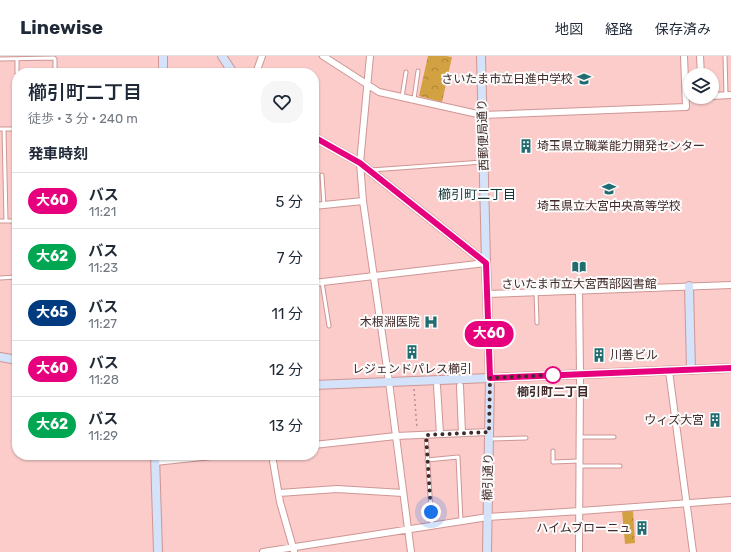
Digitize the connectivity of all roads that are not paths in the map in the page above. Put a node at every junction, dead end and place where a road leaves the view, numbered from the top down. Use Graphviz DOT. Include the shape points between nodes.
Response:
graph roads {
  1 [pos="163,56"];
  2 [pos="222,56"];
  3 [pos="262,56"];
  4 [pos="323,56"];
  5 [pos="370,56"];
  6 [pos="481,56"];
  7 [pos="684,56"];
  8 [pos="700,56"];
  9 [pos="725,56"];
  10 [pos="0,59"];
  11 [pos="17,59"];
  12 [pos="18,68"];
  13 [pos="55,68"];
  14 [pos="163,68"];
  15 [pos="230,68"];
  16 [pos="258,68"];
  17 [pos="701,68"];
  18 [pos="418,71"];
  19 [pos="406,72"];
  20 [pos="368,85"];
  21 [pos="729,95"];
  22 [pos="719,96"];
  23 [pos="402,97"];
  24 [pos="414,99"];
  25 [pos="482,115"];
  26 [pos="2,129"];
  27 [pos="319,140"];
  28 [pos="484,162"];
  29 [pos="360,163"];
  30 [pos="369,170"];
  31 [pos="322,175"];
  32 [pos="363,201"];
  33 [pos="324,205"];
  34 [pos="319,206"];
  35 [pos="0,221"];
  36 [pos="6,221"];
  37 [pos="12,221"];
  38 [pos="486,263"];
  39 [pos="374,276"];
  40 [pos="12,277"];
  41 [pos="0,278"];
  42 [pos="322,282"];
  43 [pos="731,285"];
  44 [pos="689,286"];
  45 [pos="579,290"];
  46 [pos="536,292"];
  47 [pos="487,294"];
  48 [pos="536,323"];
  49 [pos="329,326"];
  50 [pos="0,357"];
  51 [pos="12,359"];
  52 [pos="731,368"];
  53 [pos="691,370"];
  54 [pos="669,371"];
  55 [pos="580,374"];
  56 [pos="490,378"];
  57 [pos="389,382"];
  58 [pos="319,385"];
  59 [pos="437,386"];
  60 [pos="460,386"];
  61 [pos="462,433"];
  62 [pos="440,434"];
  63 [pos="426,435"];
  64 [pos="396,436"];
  65 [pos="489,436"];
  66 [pos="580,437"];
  67 [pos="614,437"];
  68 [pos="526,438"];
  69 [pos="319,444"];
  70 [pos="553,451"];
  71 [pos="155,460"];
  72 [pos="273,460"];
  73 [pos="427,460"];
  74 [pos="580,463"];
  75 [pos="620,466"];
  76 [pos="279,493"];
  77 [pos="403,493"];
  78 [pos="731,500"];
  79 [pos="687,503"];
  80 [pos="580,512"];
  81 [pos="488,517"];
  82 [pos="461,520"];
  83 [pos="432,525"];
  84 [pos="408,528"];
  85 [pos="294,550"];
  86 [pos="158,552"];
  87 [pos="263,552"];
  88 [pos="411,552"];
  89 [pos="487,552"];
  90 [pos="579,552"];
  91 [pos="693,552"];
  1 -- 14 [label="street"];
  2 -- 15 [label="street"];
  3 -- 16 [label="street"];
  4 -- 20 [label="street"];
  5 -- 20 [label="street"];
  6 -- 25 [label="street, 西郵便局通り"];
  7 -- 25 [label="street" via="686,107"];
  8 -- 17 [label="street"];
  9 -- 21 [label="lane"];
  10 -- 11 [label="lane"];
  11 -- 12 [label="lane"];
  11 -- 13 [label="lane" via="54,58"];
  18 -- 24 [label="lane"];
  19 -- 23 [label="lane"];
  20 -- 23 [label="street" via="379,92"];
  20 -- 29 [label="street"];
  21 -- 22 [label="street"];
  23 -- 24 [label="street"];
  24 -- 25 [label="street"];
  25 -- 28 [label="street, 西郵便局通り"];
  26 -- 36 [label="lane"];
  27 -- 29 [label="street"];
  28 -- 30 [label="lane"];
  28 -- 38 [label="street, 西郵便局通り"];
  29 -- 30 [label="street"];
  29 -- 32 [label="street"];
  30 -- 38 [label="street"];
  31 -- 33 [label="lane"];
  32 -- 33 [label="street"];
  32 -- 39 [label="street"];
  33 -- 34 [label="street"];
  35 -- 36 [label="lane"];
  36 -- 37 [label="lane"];
  38 -- 39 [label="street"];
  38 -- 47 [label="street, 西郵便局通り"];
  39 -- 42 [label="street"];
  39 -- 57 [label="street"];
  40 -- 41 [label="lane"];
  42 -- 49 [label="lane"];
  43 -- 44 [label="street"];
  44 -- 45 [label="street"];
  44 -- 53 [label="street"];
  45 -- 46 [label="street"];
  45 -- 55 [label="street"];
  46 -- 47 [label="street"];
  46 -- 48 [label="lane"];
  47 -- 56 [label="street, 櫛引通り"];
  50 -- 51 [label="street"];
  52 -- 53 [label="street"];
  53 -- 54 [label="street"];
  54 -- 55 [label="street"];
  54 -- 79 [label="street"];
  55 -- 56 [label="street"];
  55 -- 66 [label="street"];
  56 -- 57 [label="street"];
  56 -- 65 [label="street, 櫛引通り"];
  57 -- 58 [label="street"];
  57 -- 64 [label="street"];
  59 -- 62 [label="street"];
  60 -- 61 [label="street"];
  61 -- 62 [label="street"];
  61 -- 65 [label="street"];
  62 -- 63 [label="street"];
  63 -- 64 [label="street"];
  63 -- 73 [label="lane"];
  64 -- 69 [label="street"];
  64 -- 77 [label="street"];
  65 -- 68 [label="lane"];
  65 -- 81 [label="street, 櫛引通り"];
  66 -- 67 [label="lane"];
  66 -- 74 [label="street"];
  70 -- 74 [label="lane" via="553,462"];
  71 -- 86 [label="street"];
  72 -- 76 [label="street"];
  73 -- 82 [label="lane" via="458,456"];
  73 -- 83 [label="lane"];
  74 -- 75 [label="lane"];
  74 -- 80 [label="street"];
  76 -- 77 [label="street" via="337,489"];
  76 -- 85 [label="street"];
  77 -- 84 [label="street"];
  78 -- 79 [label="street"];
  79 -- 80 [label="street"];
  79 -- 91 [label="street"];
  80 -- 81 [label="street"];
  80 -- 90 [label="street"];
  81 -- 82 [label="street"];
  81 -- 89 [label="street, 櫛引通り"];
  82 -- 83 [label="street"];
  83 -- 84 [label="street"];
  84 -- 85 [label="street"];
  84 -- 88 [label="street"];
  85 -- 87 [label="street"];
}
